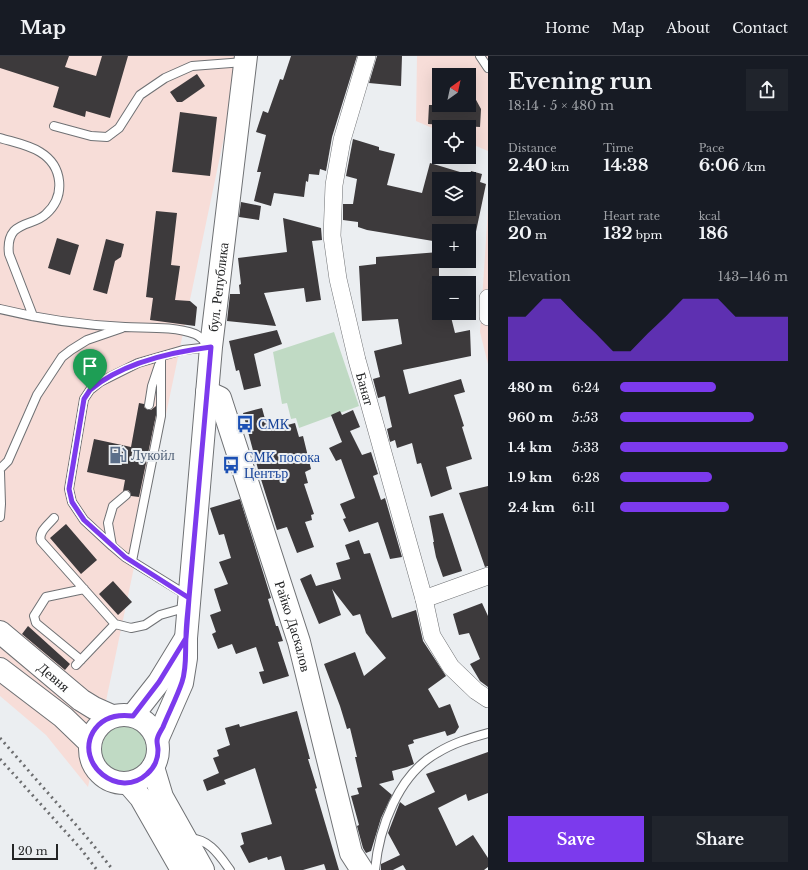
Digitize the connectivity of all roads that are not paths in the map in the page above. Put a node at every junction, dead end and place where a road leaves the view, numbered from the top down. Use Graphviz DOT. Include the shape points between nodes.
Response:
graph roads {
  1 [pos="367,56"];
  2 [pos="480,56"];
  3 [pos="245,59"];
  4 [pos="488,68"];
  5 [pos="54,126"];
  6 [pos="0,138"];
  7 [pos="488,298"];
  8 [pos="0,309"];
  9 [pos="33,316"];
  10 [pos="488,316"];
  11 [pos="125,327"];
  12 [pos="211,347"];
  13 [pos="161,357"];
  14 [pos="207,392"];
  15 [pos="149,405"];
  16 [pos="0,469"];
  17 [pos="0,472"];
  18 [pos="126,495"];
  19 [pos="0,517"];
  20 [pos="54,518"];
  21 [pos="112,546"];
  22 [pos="132,561"];
  23 [pos="488,576"];
  24 [pos="84,590"];
  25 [pos="424,599"];
  26 [pos="189,602"];
  27 [pos="115,624"];
  28 [pos="0,632"];
  29 [pos="186,638"];
  30 [pos="0,669"];
  31 [pos="488,699"];
  32 [pos="122,716"];
  33 [pos="488,733"];
  34 [pos="157,740"];
  35 [pos="89,742"];
  36 [pos="153,767"];
  37 [pos="128,783"];
  38 [pos="185,839"];
  39 [pos="182,870"];
  40 [pos="203,870"];
  41 [pos="230,870"];
  42 [pos="362,870"];
  43 [pos="375,870"];
  1 -- 25 [label="street, Банат" via="342,140 334,185 332,236 338,279 357,360"];
  2 -- 4 [label="lane"];
  3 -- 5 [label="lane" via="192,66 165,78 140,95 119,128 107,137 91,136"];
  3 -- 12 [label="street, бул. Република"];
  6 -- 9 [label="lane" via="39,151 52,162 59,175 58,197 51,210 45,216 18,228 8,244 9,254"];
  7 -- 10 [label="street"];
  8 -- 9 [label="lane"];
  9 -- 11 [label="lane"];
  11 -- 12 [label="lane" via="154,327 196,334"];
  11 -- 16 [label="lane" via="87,340 62,357 37,395 8,461"];
  12 -- 13 [label="lane" via="183,350"];
  12 -- 14 [label="street, бул. Република"];
  13 -- 15 [label="lane"];
  13 -- 21 [label="lane" via="138,363 100,382 84,399 69,489 72,502 84,520"];
  13 -- 22 [label="lane" via="160,416"];
  14 -- 26 [label="street, бул. Република"];
  14 -- 42 [label="street, Райко Даскалов" via="220,398 299,642 351,853"];
  17 -- 19 [label="lane"];
  18 -- 21 [label="lane" via="113,506 108,523"];
  20 -- 24 [label="lane" via="42,532 40,539"];
  21 -- 22 [label="lane"];
  22 -- 26 [label="lane"];
  23 -- 25 [label="street"];
  24 -- 27 [label="lane"];
  24 -- 27 [label="lane" via="46,597 34,616 36,623 79,662"];
  25 -- 31 [label="street, Банат" via="432,636 451,667"];
  26 -- 27 [label="lane" via="145,625 131,628"];
  26 -- 29 [label="street, бул. Република"];
  28 -- 32 [label="street, Девня" via="81,700 94,708"];
  29 -- 32 [label="street, бул. Република" via="159,682"];
  29 -- 34 [label="street, бул. Република" via="182,683"];
  30 -- 35 [label="street, Девня" via="63,717"];
  32 -- 34 [label="street" via="144,721 152,729"];
  32 -- 35 [label="street" via="102,722"];
  33 -- 43 [label="lane" via="461,740 436,753 406,780 388,816 376,852"];
  34 -- 36 [label="street" via="157,756"];
  35 -- 37 [label="street" via="94,768 115,782"];
  36 -- 37 [label="street" via="142,777"];
  36 -- 38 [label="street" via="162,797"];
  37 -- 39 [label="street" via="141,798"];
  38 -- 40 [label="street"];
  38 -- 41 [label="lane" via="195,838 205,843 217,852"];
}
